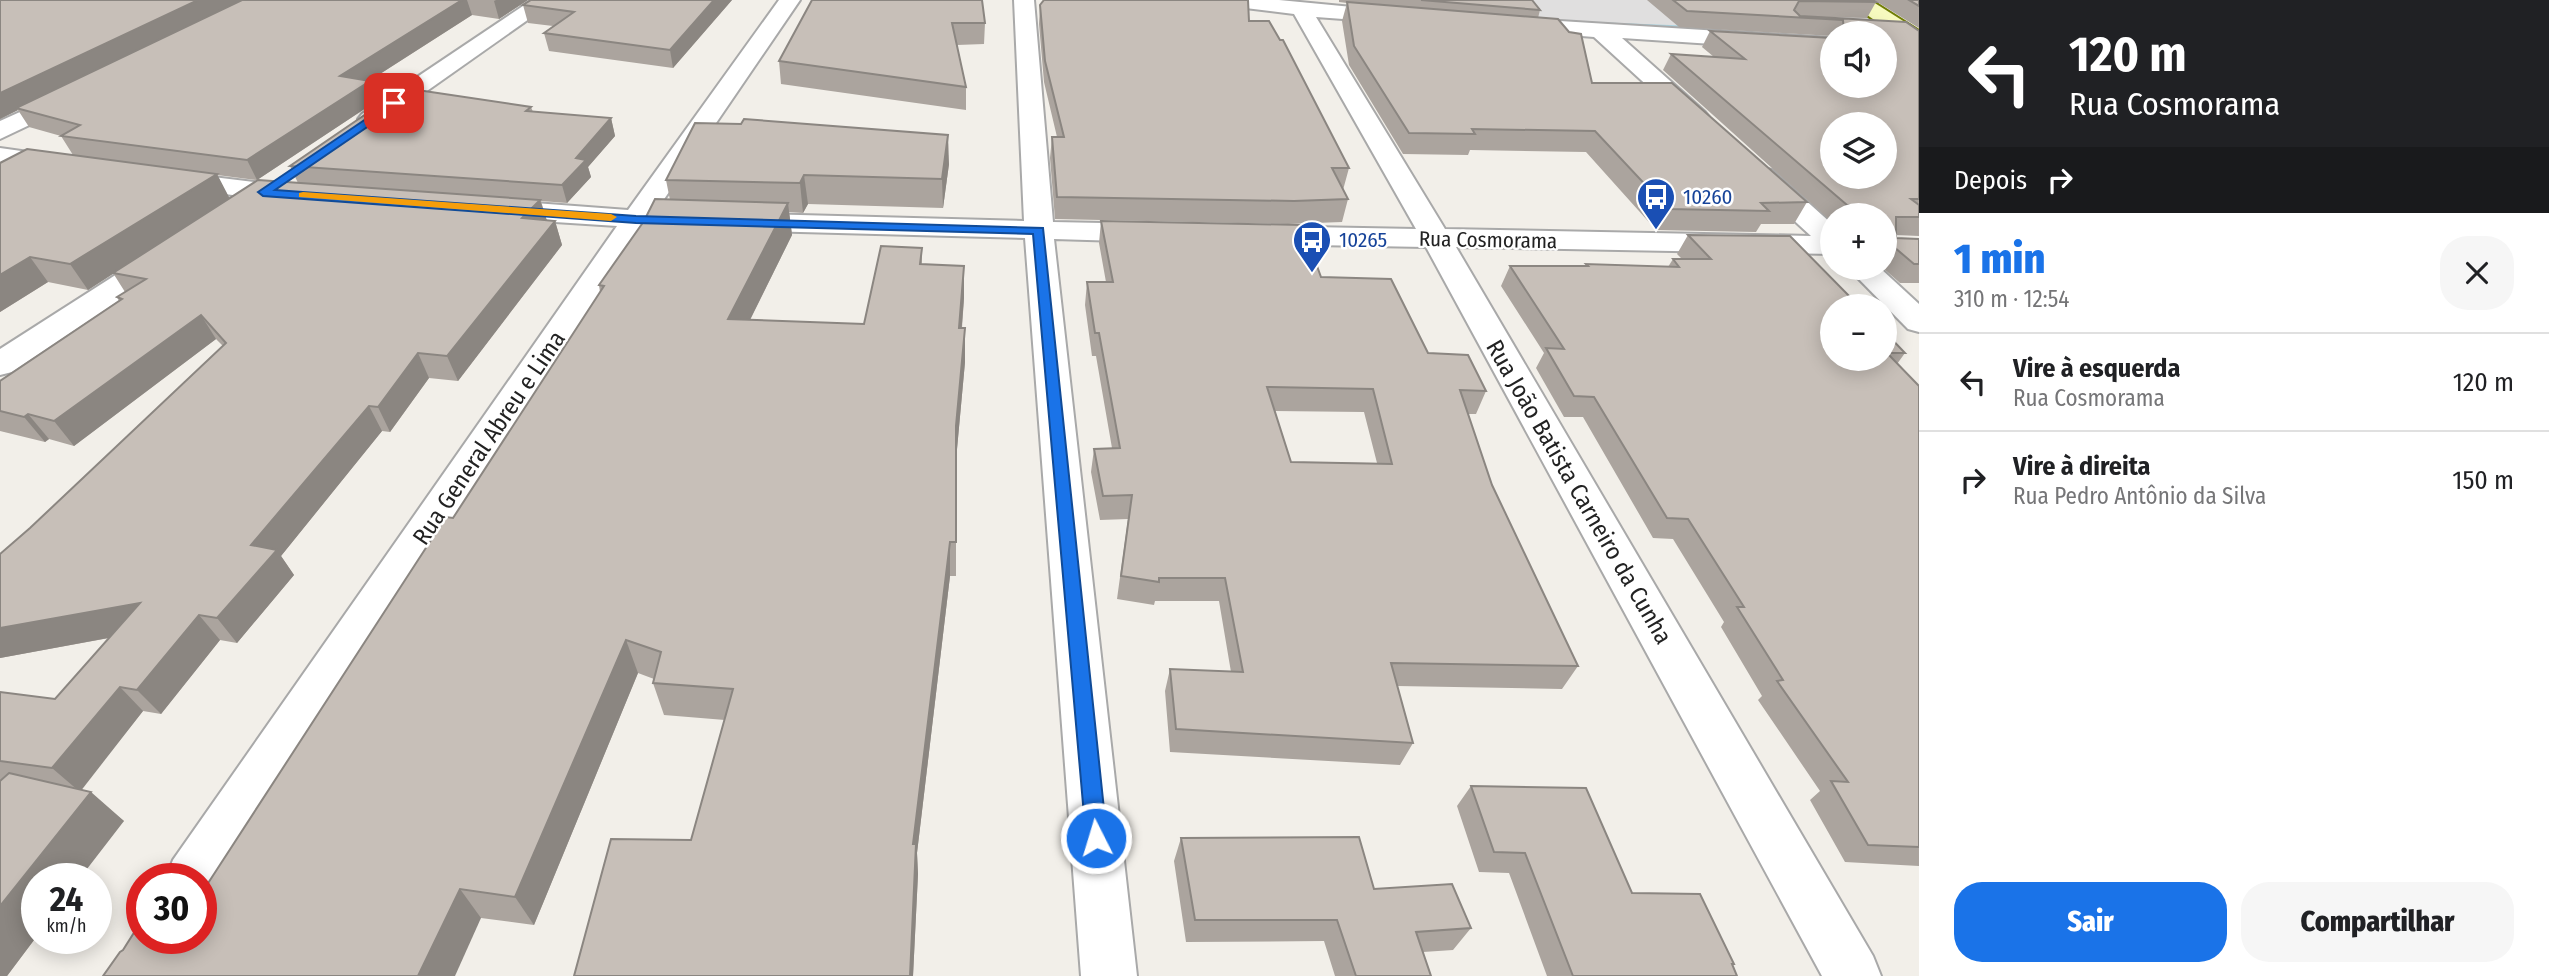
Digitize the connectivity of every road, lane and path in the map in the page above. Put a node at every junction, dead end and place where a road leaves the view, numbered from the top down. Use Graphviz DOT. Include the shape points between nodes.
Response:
graph roads {
  1 [pos="546,0"];
  2 [pos="790,0"];
  3 [pos="1024,0"];
  4 [pos="1229,0"];
  5 [pos="1856,0"];
  6 [pos="1301,9"];
  7 [pos="1498,16"];
  8 [pos="1596,18"];
  9 [pos="1424,19"];
  10 [pos="1913,38"];
  11 [pos="1820,44"];
  12 [pos="96,83"];
  13 [pos="1711,130"];
  14 [pos="0,131"];
  15 [pos="354,131"];
  16 [pos="0,156"];
  17 [pos="1741,157"];
  18 [pos="87,168"];
  19 [pos="297,169"];
  20 [pos="141,175"];
  21 [pos="263,192"];
  22 [pos="319,196"];
  23 [pos="470,207"];
  24 [pos="229,215"];
  25 [pos="636,219"];
  26 [pos="1820,228"];
  27 [pos="1038,231"];
  28 [pos="1175,234"];
  29 [pos="1230,235"];
  30 [pos="1436,239"];
  31 [pos="183,244"];
  32 [pos="1820,245"];
  33 [pos="1875,280"];
  34 [pos="1919,322"];
  35 [pos="0,364"];
  36 [pos="202,863"];
  37 [pos="1110,976"];
  38 [pos="1853,976"];
  1 -- 15 [label="street"];
  2 -- 25 [label="street, Rua General Abreu e Lima"];
  3 -- 27 [label="street"];
  4 -- 6 [label="street"];
  5 -- 10 [label="main road"];
  6 -- 9 [label="street"];
  6 -- 30 [label="street, Rua João Batista Carneiro da Cunha"];
  7 -- 8 [label="street"];
  8 -- 10 [label="street" via="1852,26"];
  8 -- 11 [label="street"];
  8 -- 13 [label="street"];
  12 -- 14 [label="street"];
  16 -- 18 [label="street"];
  17 -- 26 [label="street"];
  19 -- 21 [label="street"];
  20 -- 21 [label="street"];
  21 -- 22 [label="street"];
  21 -- 24 [label="street"];
  23 -- 25 [label="street"];
  25 -- 27 [label="street"];
  25 -- 36 [label="street, Rua General Abreu e Lima"];
  27 -- 28 [label="street"];
  27 -- 37 [label="street"];
  29 -- 30 [label="street, Rua Cosmorama"];
  30 -- 32 [label="street, Rua Cosmorama"];
  30 -- 38 [label="street, Rua João Batista Carneiro da Cunha"];
  31 -- 35 [label="street"];
  33 -- 34 [label="street"];
}
